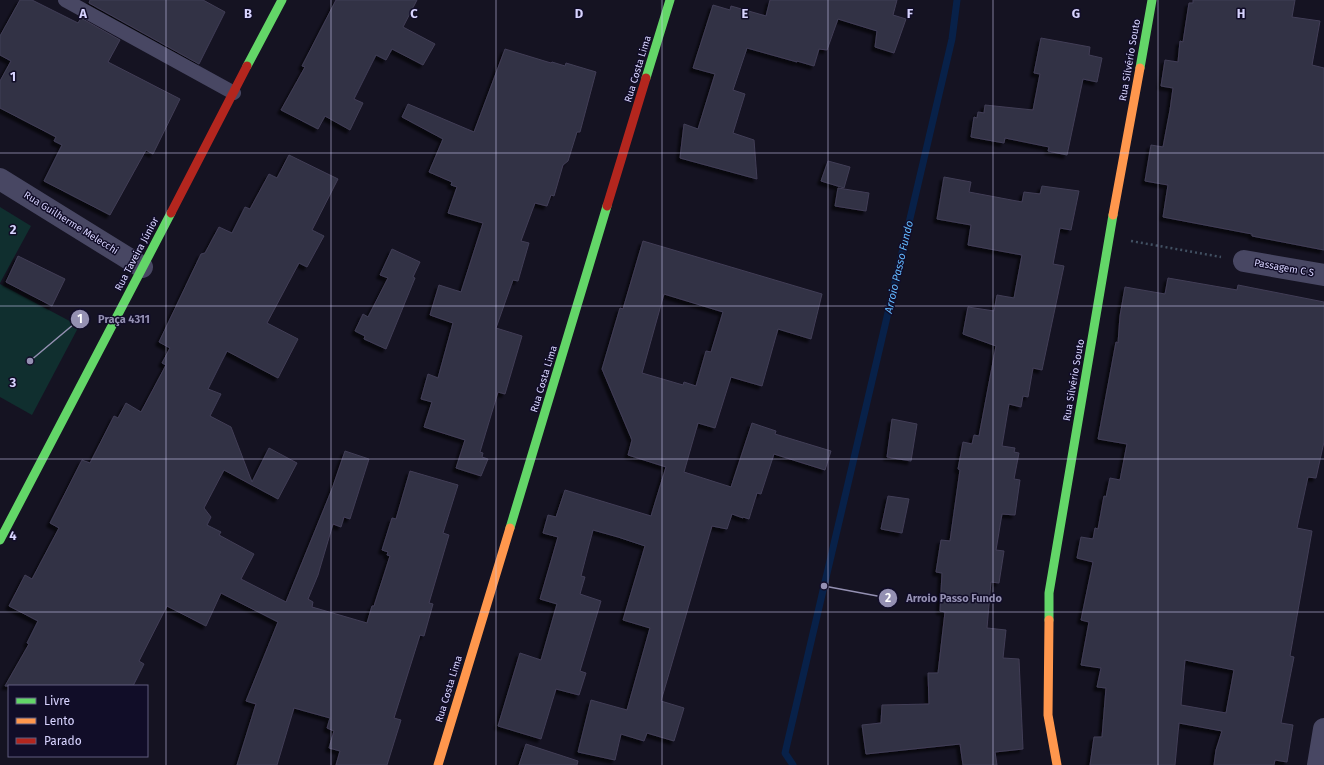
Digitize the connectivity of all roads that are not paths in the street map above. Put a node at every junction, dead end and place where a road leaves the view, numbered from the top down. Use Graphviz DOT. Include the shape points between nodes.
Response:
graph roads {
  1 [pos="65,0"];
  2 [pos="282,0"];
  3 [pos="670,0"];
  4 [pos="1152,0"];
  5 [pos="234,93"];
  6 [pos="0,179"];
  7 [pos="1244,261"];
  8 [pos="142,266"];
  9 [pos="1324,275"];
  10 [pos="0,540"];
  11 [pos="1324,729"];
  12 [pos="438,765"];
  13 [pos="1057,765"];
  14 [pos="1318,765"];
  1 -- 5 [label="lane"];
  2 -- 5 [label="street, Rua Taveira Júnior"];
  3 -- 12 [label="street, Rua Costa Lima"];
  4 -- 13 [label="street, Rua Silvério Souto" via="1049,593 1048,715"];
  5 -- 8 [label="street, Rua Taveira Júnior"];
  6 -- 8 [label="street, Rua Guilherme Melecchi"];
  7 -- 9 [label="street, Passagem C S"];
  8 -- 10 [label="street, Rua Taveira Júnior"];
  11 -- 14 [label="street"];
}
